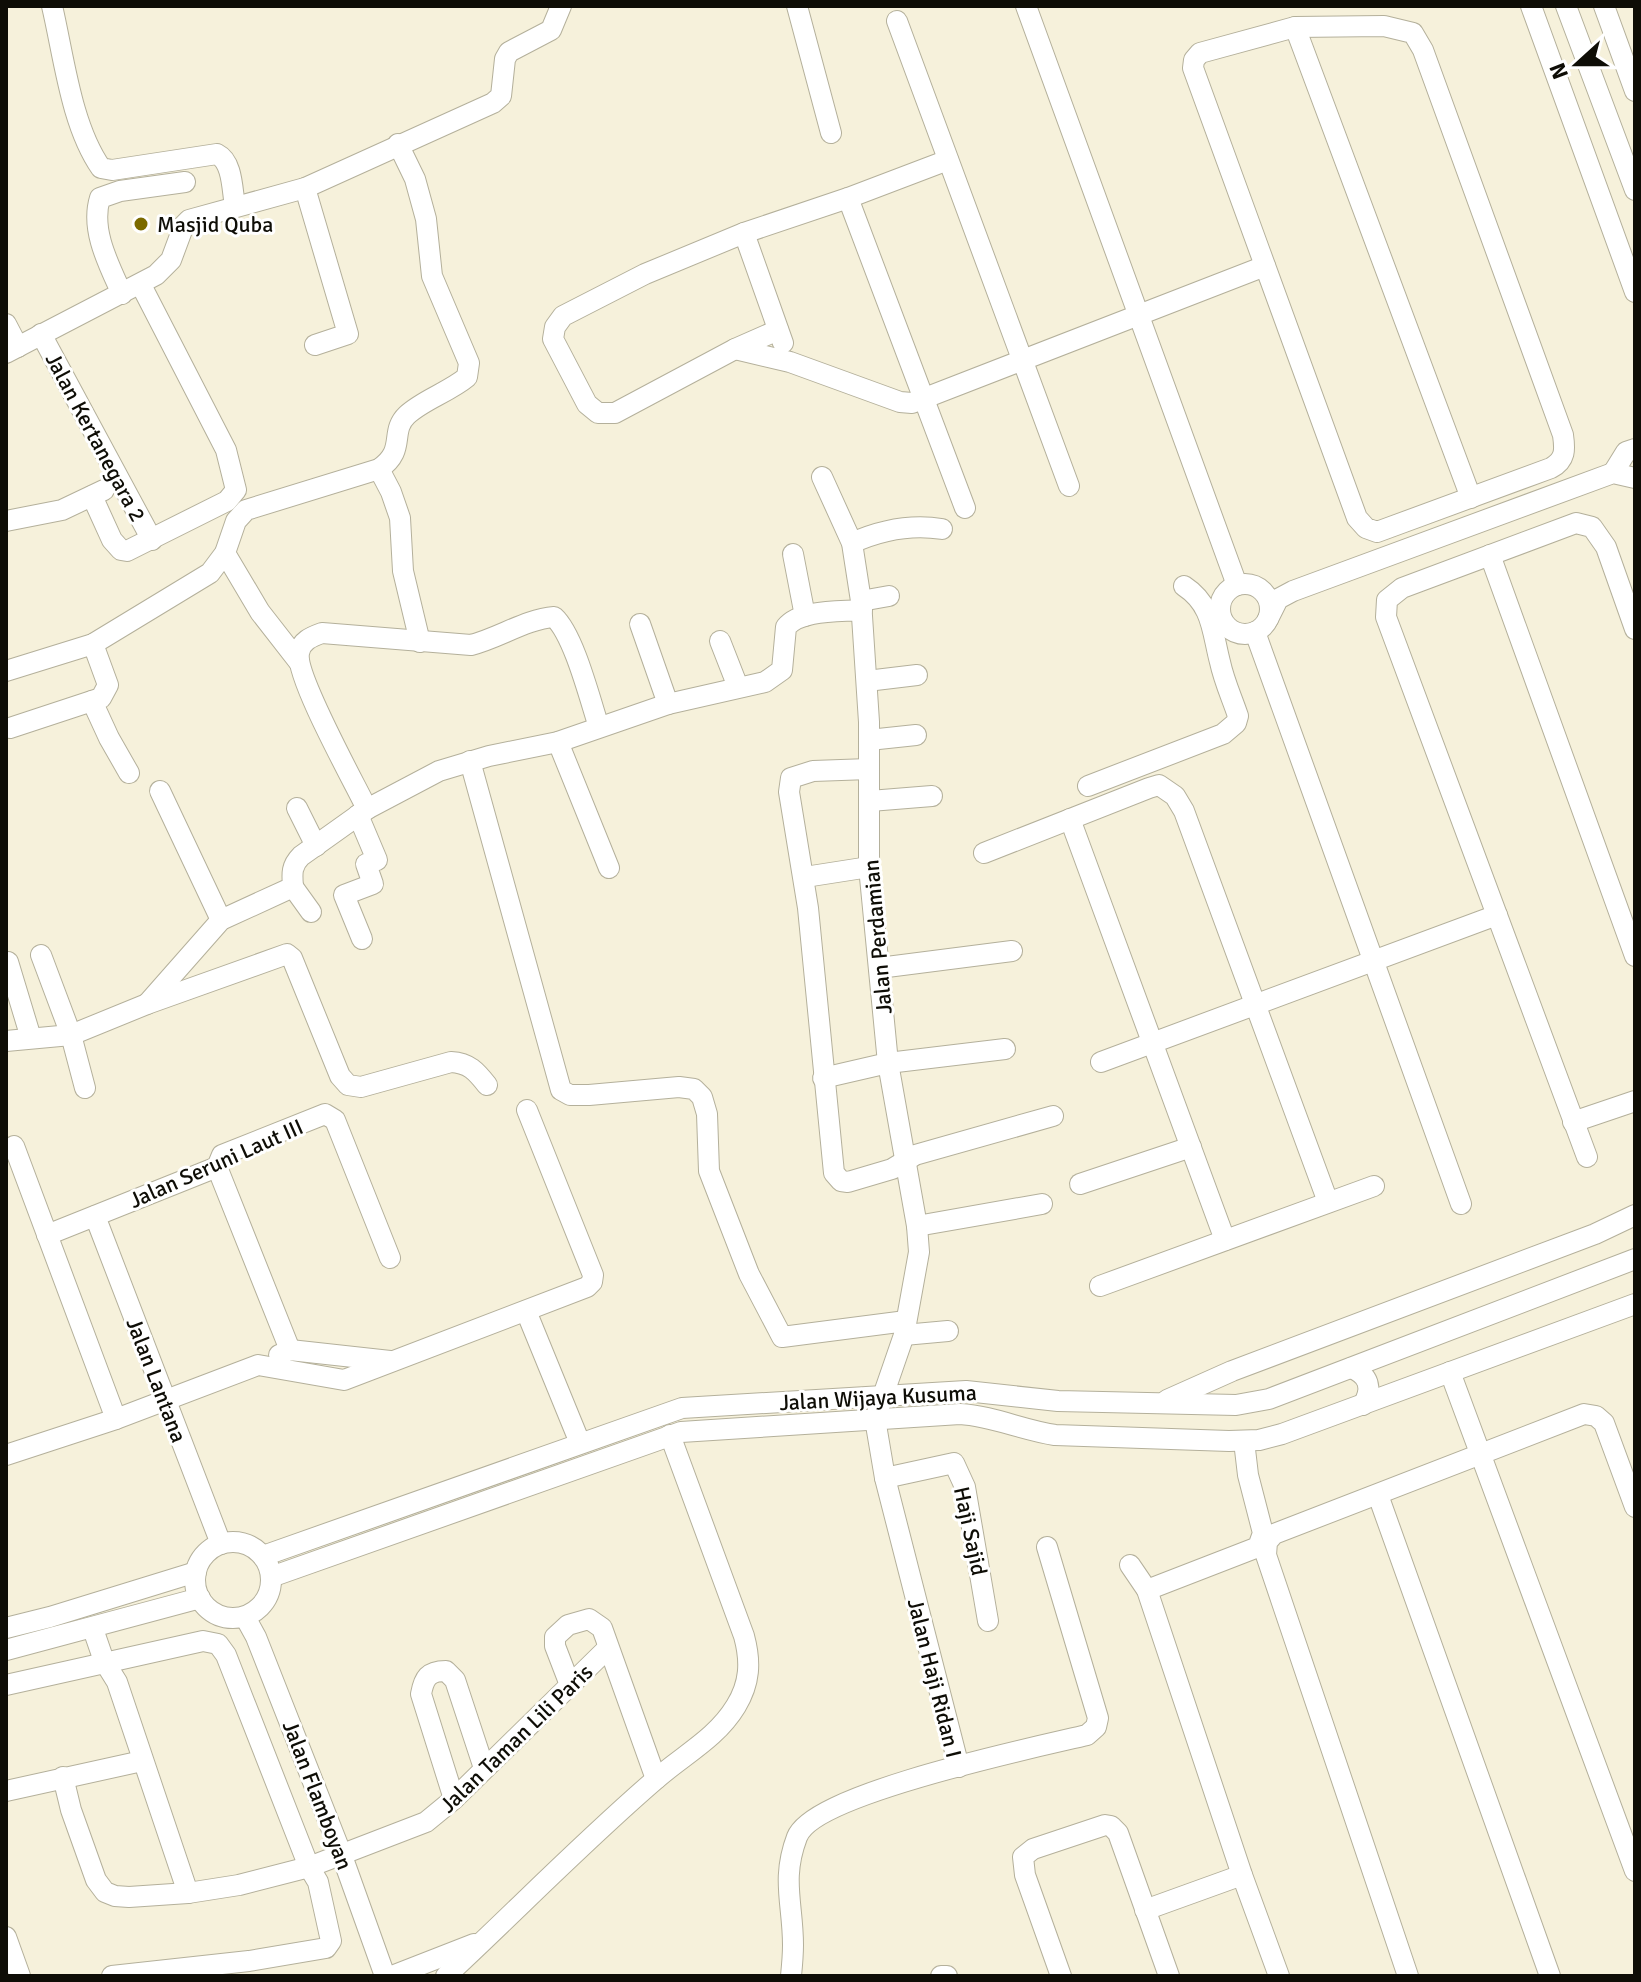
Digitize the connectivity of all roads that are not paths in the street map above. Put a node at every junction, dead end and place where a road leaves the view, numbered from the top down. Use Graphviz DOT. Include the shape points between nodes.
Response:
graph roads {
  1 [pos="52,6"];
  2 [pos="561,6"];
  3 [pos="797,6"];
  4 [pos="1026,6"];
  5 [pos="1531,6"];
  6 [pos="1566,6"];
  7 [pos="1604,6"];
  8 [pos="897,21"];
  9 [pos="1295,27"];
  10 [pos="1635,91"];
  11 [pos="831,133"];
  12 [pos="398,144"];
  13 [pos="948,160"];
  14 [pos="185,182"];
  15 [pos="305,188"];
  16 [pos="1635,190"];
  17 [pos="848,198"];
  18 [pos="235,206"];
  19 [pos="744,233"];
  20 [pos="1265,266"];
  21 [pos="141,285"];
  22 [pos="1635,292"];
  23 [pos="122,294"];
  24 [pos="1139,317"];
  25 [pos="6,324"];
  26 [pos="778,330"];
  27 [pos="41,334"];
  28 [pos="315,345"];
  29 [pos="735,349"];
  30 [pos="12,350"];
  31 [pos="1022,361"];
  32 [pos="790,362"];
  33 [pos="923,400"];
  34 [pos="1635,449"];
  35 [pos="379,469"];
  36 [pos="1613,473"];
  37 [pos="822,477"];
  38 [pos="1635,478"];
  39 [pos="120,483"];
  40 [pos="1069,486"];
  41 [pos="92,496"];
  42 [pos="1471,498"];
  43 [pos="965,508"];
  44 [pos="6,521"];
  45 [pos="942,529"];
  46 [pos="152,540"];
  47 [pos="852,543"];
  48 [pos="225,553"];
  49 [pos="793,554"];
  50 [pos="1490,555"];
  51 [pos="1245,585"];
  52 [pos="1184,586"];
  53 [pos="1293,591"];
  54 [pos="889,596"];
  55 [pos="1211,600"];
  56 [pos="862,605"];
  57 [pos="805,616"];
  58 [pos="640,624"];
  59 [pos="1261,626"];
  60 [pos="1635,629"];
  61 [pos="1224,637"];
  62 [pos="720,641"];
  63 [pos="420,642"];
  64 [pos="93,644"];
  65 [pos="299,662"];
  66 [pos="6,671"];
  67 [pos="917,675"];
  68 [pos="867,681"];
  69 [pos="738,687"];
  70 [pos="92,701"];
  71 [pos="668,704"];
  72 [pos="599,727"];
  73 [pos="10,728"];
  74 [pos="916,735"];
  75 [pos="869,740"];
  76 [pos="558,742"];
  77 [pos="470,761"];
  78 [pos="869,769"];
  79 [pos="129,773"];
  80 [pos="1088,786"];
  81 [pos="160,791"];
  82 [pos="932,796"];
  83 [pos="870,801"];
  84 [pos="297,808"];
  85 [pos="362,812"];
  86 [pos="1070,819"];
  87 [pos="316,846"];
  88 [pos="984,853"];
  89 [pos="869,867"];
  90 [pos="609,868"];
  91 [pos="805,877"];
  92 [pos="293,887"];
  93 [pos="311,912"];
  94 [pos="1497,915"];
  95 [pos="221,920"];
  96 [pos="362,939"];
  97 [pos="1012,951"];
  98 [pos="41,955"];
  99 [pos="1635,956"];
  100 [pos="1374,960"];
  101 [pos="8,962"];
  102 [pos="879,968"];
  103 [pos="147,1004"];
  104 [pos="1255,1004"];
  105 [pos="71,1035"];
  106 [pos="31,1038"];
  107 [pos="6,1041"];
  108 [pos="1152,1042"];
  109 [pos="1005,1049"];
  110 [pos="1101,1062"];
  111 [pos="888,1063"];
  112 [pos="823,1078"];
  113 [pos="487,1085"];
  114 [pos="85,1088"];
  115 [pos="1635,1101"];
  116 [pos="527,1110"];
  117 [pos="1053,1116"];
  118 [pos="1573,1122"];
  119 [pos="14,1146"];
  120 [pos="1191,1147"];
  121 [pos="1587,1157"];
  122 [pos="905,1160"];
  123 [pos="217,1167"];
  124 [pos="1080,1184"];
  125 [pos="1374,1186"];
  126 [pos="1328,1202"];
  127 [pos="1042,1204"];
  128 [pos="1461,1204"];
  129 [pos="1635,1215"];
  130 [pos="95,1216"];
  131 [pos="917,1226"];
  132 [pos="47,1235"];
  133 [pos="1225,1240"];
  134 [pos="390,1258"];
  135 [pos="1635,1259"];
  136 [pos="1100,1286"];
  137 [pos="1635,1304"];
  138 [pos="526,1311"];
  139 [pos="905,1328"];
  140 [pos="948,1331"];
  141 [pos="290,1350"];
  142 [pos="1383,1357"];
  143 [pos="392,1361"];
  144 [pos="258,1365"];
  145 [pos="1351,1368"];
  146 [pos="1450,1372"];
  147 [pos="1395,1393"];
  148 [pos="881,1396"];
  149 [pos="164,1401"];
  150 [pos="1160,1404"];
  151 [pos="1363,1405"];
  152 [pos="116,1419"];
  153 [pos="875,1419"];
  154 [pos="670,1435"];
  155 [pos="1244,1441"];
  156 [pos="580,1443"];
  157 [pos="6,1455"];
  158 [pos="1481,1455"];
  159 [pos="885,1478"];
  160 [pos="1378,1495"];
  161 [pos="1635,1507"];
  162 [pos="221,1544"];
  163 [pos="1047,1547"];
  164 [pos="263,1556"];
  165 [pos="1130,1565"];
  166 [pos="196,1572"];
  167 [pos="271,1577"];
  168 [pos="1147,1590"];
  169 [pos="200,1598"];
  170 [pos="245,1617"];
  171 [pos="988,1621"];
  172 [pos="100,1627"];
  173 [pos="6,1628"];
  174 [pos="608,1648"];
  175 [pos="6,1650"];
  176 [pos="110,1660"];
  177 [pos="6,1685"];
  178 [pos="570,1685"];
  179 [pos="142,1761"];
  180 [pos="959,1767"];
  181 [pos="484,1768"];
  182 [pos="63,1777"];
  183 [pos="656,1779"];
  184 [pos="6,1791"];
  185 [pos="454,1799"];
  186 [pos="341,1853"];
  187 [pos="309,1867"];
  188 [pos="1635,1871"];
  189 [pos="1242,1875"];
  190 [pos="188,1893"];
  191 [pos="1145,1910"];
  192 [pos="6,1937"];
  193 [pos="485,1939"];
  194 [pos="250,1968"];
  195 [pos="20,1976"];
  196 [pos="112,1976"];
  197 [pos="385,1976"];
  198 [pos="392,1976"];
  199 [pos="446,1976"];
  200 [pos="791,1976"];
  201 [pos="941,1976"];
  202 [pos="947,1976"];
  203 [pos="1061,1976"];
  204 [pos="1169,1976"];
  205 [pos="1279,1976"];
  206 [pos="1408,1976"];
  207 [pos="1550,1976"];
  1 -- 18 [label="street" via="80,125 101,168 217,154 228,165"];
  2 -- 12 [label="street" via="551,30 509,52 501,96 493,103"];
  3 -- 11 [label="street"];
  4 -- 24 [label="street"];
  5 -- 22 [label="street"];
  6 -- 16 [label="street"];
  7 -- 10 [label="street"];
  8 -- 13 [label="street"];
  9 -- 20 [label="street" via="1200,53 1194,60"];
  9 -- 42 [label="street"];
  9 -- 42 [label="street" via="1401,28 1413,33 1423,50 1565,451 1551,468"];
  12 -- 15 [label="street"];
  12 -- 35 [label="street" via="426,219 432,276 469,363 467,377 407,416 398,427 393,460"];
  13 -- 17 [label="street"];
  13 -- 31 [label="street"];
  14 -- 23 [label="street" via="100,198 100,240"];
  15 -- 18 [label="street"];
  15 -- 28 [label="street" via="348,334"];
  17 -- 19 [label="street"];
  17 -- 33 [label="street"];
  18 -- 21 [label="street" via="189,220 171,260"];
  19 -- 26 [label="street"];
  19 -- 29 [label="street" via="563,316 553,339 587,404 598,413 615,413"];
  20 -- 24 [label="street"];
  20 -- 42 [label="street" via="1357,518 1377,532"];
  21 -- 23 [label="street"];
  21 -- 46 [label="street" via="226,450 236,490 227,501"];
  23 -- 27 [label="street"];
  24 -- 31 [label="street"];
  24 -- 51 [label="street"];
  25 -- 30 [label="street"];
  26 -- 29 [label="street"];
  26 -- 32 [label="street"];
  27 -- 30 [label="street"];
  27 -- 39 [label="street, Jalan Kertanegara 2"];
  29 -- 32 [label="street"];
  31 -- 33 [label="street"];
  31 -- 40 [label="street"];
  32 -- 33 [label="street" via="900,402"];
  33 -- 43 [label="street"];
  34 -- 36 [label="street" via="1626,452"];
  35 -- 48 [label="street" via="246,510 236,521"];
  35 -- 63 [label="street" via="400,518 403,571"];
  36 -- 38 [label="street"];
  36 -- 53 [label="street"];
  37 -- 47 [label="street, Jalan Perdamian"];
  39 -- 41 [label="street"];
  39 -- 46 [label="street, Jalan Kertanegara 2"];
  41 -- 44 [label="street" via="54,512"];
  41 -- 46 [label="street" via="121,550"];
  45 -- 47 [label="street" via="900,528"];
  47 -- 56 [label="street, Jalan Perdamian"];
  48 -- 64 [label="street" via="210,573"];
  48 -- 65 [label="street" via="260,612"];
  49 -- 57 [label="street"];
  50 -- 60 [label="street" via="1576,523 1592,527 1606,547"];
  50 -- 94 [label="street" via="1402,588 1387,600 1386,617"];
  50 -- 99 [label="street"];
  51 -- 53 [label="street" via="1276,593"];
  51 -- 55 [label="street"];
  51 -- 59 [label="street" via="1263,591 1269,600"];
  52 -- 55 [label="street"];
  53 -- 59 [label="street" via="1278,599"];
  54 -- 56 [label="street"];
  55 -- 61 [label="street" via="1221,613"];
  56 -- 57 [label="street"];
  56 -- 68 [label="street, Jalan Perdamian"];
  57 -- 69 [label="street" via="786,627 782,670 765,682"];
  58 -- 71 [label="street"];
  59 -- 61 [label="street"];
  59 -- 100 [label="street"];
  61 -- 80 [label="street" via="1219,661 1236,723 1223,734"];
  62 -- 69 [label="street"];
  63 -- 65 [label="street" via="322,633 304,642"];
  63 -- 72 [label="street" via="471,645 554,617 572,646"];
  64 -- 66 [label="street"];
  64 -- 70 [label="street" via="108,685 101,698"];
  65 -- 85 [label="street"];
  67 -- 68 [label="street"];
  68 -- 75 [label="street, Jalan Perdamian"];
  69 -- 71 [label="street"];
  70 -- 73 [label="street"];
  70 -- 79 [label="street"];
  71 -- 72 [label="street"];
  72 -- 76 [label="street"];
  74 -- 75 [label="street"];
  75 -- 78 [label="street, Jalan Perdamian"];
  76 -- 77 [label="street"];
  76 -- 90 [label="street"];
  77 -- 85 [label="street" via="439,771"];
  77 -- 139 [label="street" via="561,1090 589,1095 679,1087 694,1089 702,1097 709,1171 749,1274 782,1337"];
  78 -- 83 [label="street, Jalan Perdamian"];
  78 -- 91 [label="street" via="813,771 791,778 790,806"];
  81 -- 95 [label="street"];
  82 -- 83 [label="street"];
  83 -- 89 [label="street, Jalan Perdamian"];
  84 -- 87 [label="street"];
  85 -- 87 [label="street"];
  85 -- 96 [label="street" via="377,860 366,864 373,884 344,895"];
  86 -- 88 [label="street"];
  86 -- 104 [label="street" via="1159,785 1175,796"];
  86 -- 108 [label="street"];
  87 -- 92 [label="street" via="295,862"];
  89 -- 91 [label="street"];
  89 -- 102 [label="street, Jalan Perdamian"];
  91 -- 112 [label="street"];
  92 -- 93 [label="street"];
  92 -- 95 [label="street"];
  94 -- 100 [label="street"];
  94 -- 118 [label="street"];
  95 -- 103 [label="street"];
  97 -- 102 [label="street"];
  98 -- 105 [label="street"];
  100 -- 104 [label="street"];
  100 -- 128 [label="street"];
  101 -- 106 [label="street"];
  102 -- 111 [label="street, Jalan Perdamian"];
  103 -- 105 [label="street"];
  103 -- 113 [label="street" via="287,954 348,1085 361,1087 451,1062 474,1069"];
  104 -- 108 [label="street"];
  104 -- 126 [label="street"];
  105 -- 106 [label="street"];
  105 -- 114 [label="street"];
  106 -- 107 [label="street"];
  108 -- 110 [label="street"];
  108 -- 120 [label="street"];
  109 -- 111 [label="street"];
  111 -- 112 [label="street"];
  111 -- 122 [label="street, Jalan Perdamian"];
  112 -- 122 [label="street" via="837,1177 848,1182"];
  115 -- 118 [label="street"];
  116 -- 138 [label="street" via="593,1275 587,1287"];
  117 -- 122 [label="street"];
  118 -- 121 [label="street"];
  119 -- 132 [label="street"];
  120 -- 124 [label="street"];
  120 -- 133 [label="street"];
  122 -- 131 [label="street, Jalan Perdamian"];
  123 -- 130 [label="street, Jalan Seruni Laut III"];
  123 -- 134 [label="street, Jalan Seruni Laut III" via="222,1155 325,1114 335,1120"];
  123 -- 141 [label="street"];
  125 -- 126 [label="street"];
  126 -- 133 [label="street"];
  127 -- 131 [label="street"];
  129 -- 150 [label="street" via="1232,1371"];
  130 -- 132 [label="street, Jalan Seruni Laut III"];
  130 -- 149 [label="street, Jalan Lantana"];
  131 -- 139 [label="street, Jalan Perdamian" via="919,1252"];
  132 -- 152 [label="street"];
  133 -- 136 [label="street"];
  135 -- 142 [label="street, Jalan Wijaya Kusuma"];
  137 -- 146 [label="street, Jalan Wijaya Kusuma"];
  138 -- 143 [label="street"];
  138 -- 156 [label="street"];
  139 -- 140 [label="street"];
  139 -- 148 [label="street, Jalan Perdamian"];
  141 -- 143 [label="street"];
  141 -- 144 [label="street"];
  142 -- 145 [label="street, Jalan Wijaya Kusuma"];
  142 -- 147 [label="street" via="1378,1376"];
  143 -- 144 [label="street" via="344,1380"];
  144 -- 149 [label="street"];
  145 -- 150 [label="street, Jalan Wijaya Kusuma" via="1248,1404"];
  145 -- 151 [label="street" via="1368,1381"];
  146 -- 147 [label="street, Jalan Wijaya Kusuma"];
  146 -- 158 [label="street"];
  147 -- 151 [label="street, Jalan Wijaya Kusuma"];
  148 -- 150 [label="street, Jalan Wijaya Kusuma" via="966,1391"];
  148 -- 153 [label="street, Jalan Perdamian"];
  148 -- 156 [label="street, Jalan Wijaya Kusuma" via="682,1408"];
  149 -- 152 [label="street"];
  149 -- 162 [label="street, Jalan Lantana"];
  151 -- 155 [label="street, Jalan Wijaya Kusuma" via="1282,1434"];
  152 -- 157 [label="street"];
  153 -- 154 [label="street, Jalan Wijaya Kusuma"];
  153 -- 155 [label="street, Jalan Wijaya Kusuma" via="960,1414 1055,1435"];
  153 -- 159 [label="street, Jalan Haji Ridan I"];
  154 -- 167 [label="street, Jalan Wijaya Kusuma"];
  154 -- 183 [label="street" via="744,1636 749,1664 735,1708 713,1736"];
  155 -- 168 [label="street" via="1262,1543"];
  156 -- 164 [label="street, Jalan Wijaya Kusuma"];
  158 -- 160 [label="street"];
  158 -- 161 [label="street" via="1584,1414 1596,1416 1604,1423"];
  158 -- 188 [label="street"];
  159 -- 171 [label="street, Haji Sajid" via="954,1463 965,1487"];
  159 -- 180 [label="street, Jalan Haji Ridan I"];
  160 -- 206 [label="street" via="1274,1534 1266,1555"];
  160 -- 207 [label="street"];
  162 -- 164 [label="street" via="243,1543"];
  162 -- 166 [label="street" via="207,1552"];
  163 -- 180 [label="street" via="1098,1718 1096,1727 1087,1735"];
  164 -- 167 [label="street"];
  165 -- 168 [label="street"];
  166 -- 169 [label="street"];
  166 -- 173 [label="street"];
  167 -- 170 [label="street" via="268,1597"];
  168 -- 189 [label="street"];
  169 -- 170 [label="street" via="216,1615"];
  169 -- 172 [label="street"];
  170 -- 186 [label="street, Jalan Flamboyan"];
  172 -- 175 [label="street"];
  172 -- 176 [label="street"];
  174 -- 178 [label="street, Jalan Taman Lili Paris"];
  174 -- 178 [label="street" via="602,1628 589,1619 558,1632 555,1646"];
  174 -- 183 [label="street, Jalan Taman Lili Paris"];
  176 -- 177 [label="street"];
  176 -- 179 [label="street"];
  176 -- 187 [label="street" via="203,1641 222,1648"];
  178 -- 181 [label="street, Jalan Taman Lili Paris"];
  179 -- 182 [label="street"];
  179 -- 190 [label="street"];
  180 -- 200 [label="street, Jalan Haji Ridan I" via="865,1794 798,1832 788,1862"];
  181 -- 185 [label="street, Jalan Taman Lili Paris"];
  181 -- 185 [label="street" via="455,1680 446,1671 429,1674 421,1694"];
  182 -- 184 [label="street"];
  182 -- 190 [label="street, Jalan Taman Lili Paris" via="96,1880 105,1892 129,1897"];
  183 -- 193 [label="street"];
  185 -- 186 [label="street, Jalan Taman Lili Paris" via="426,1822"];
  186 -- 187 [label="street, Jalan Taman Lili Paris"];
  186 -- 197 [label="street, Jalan Flamboyan"];
  187 -- 190 [label="street, Jalan Taman Lili Paris"];
  187 -- 194 [label="street" via="329,1924 329,1944"];
  189 -- 191 [label="street"];
  189 -- 205 [label="street"];
  191 -- 203 [label="street" via="1111,1826 1028,1852 1023,1857 1025,1875"];
  191 -- 204 [label="street"];
  192 -- 195 [label="street"];
  193 -- 198 [label="street"];
  193 -- 199 [label="street"];
  194 -- 196 [label="street"];
  201 -- 202 [label="street"];
}
